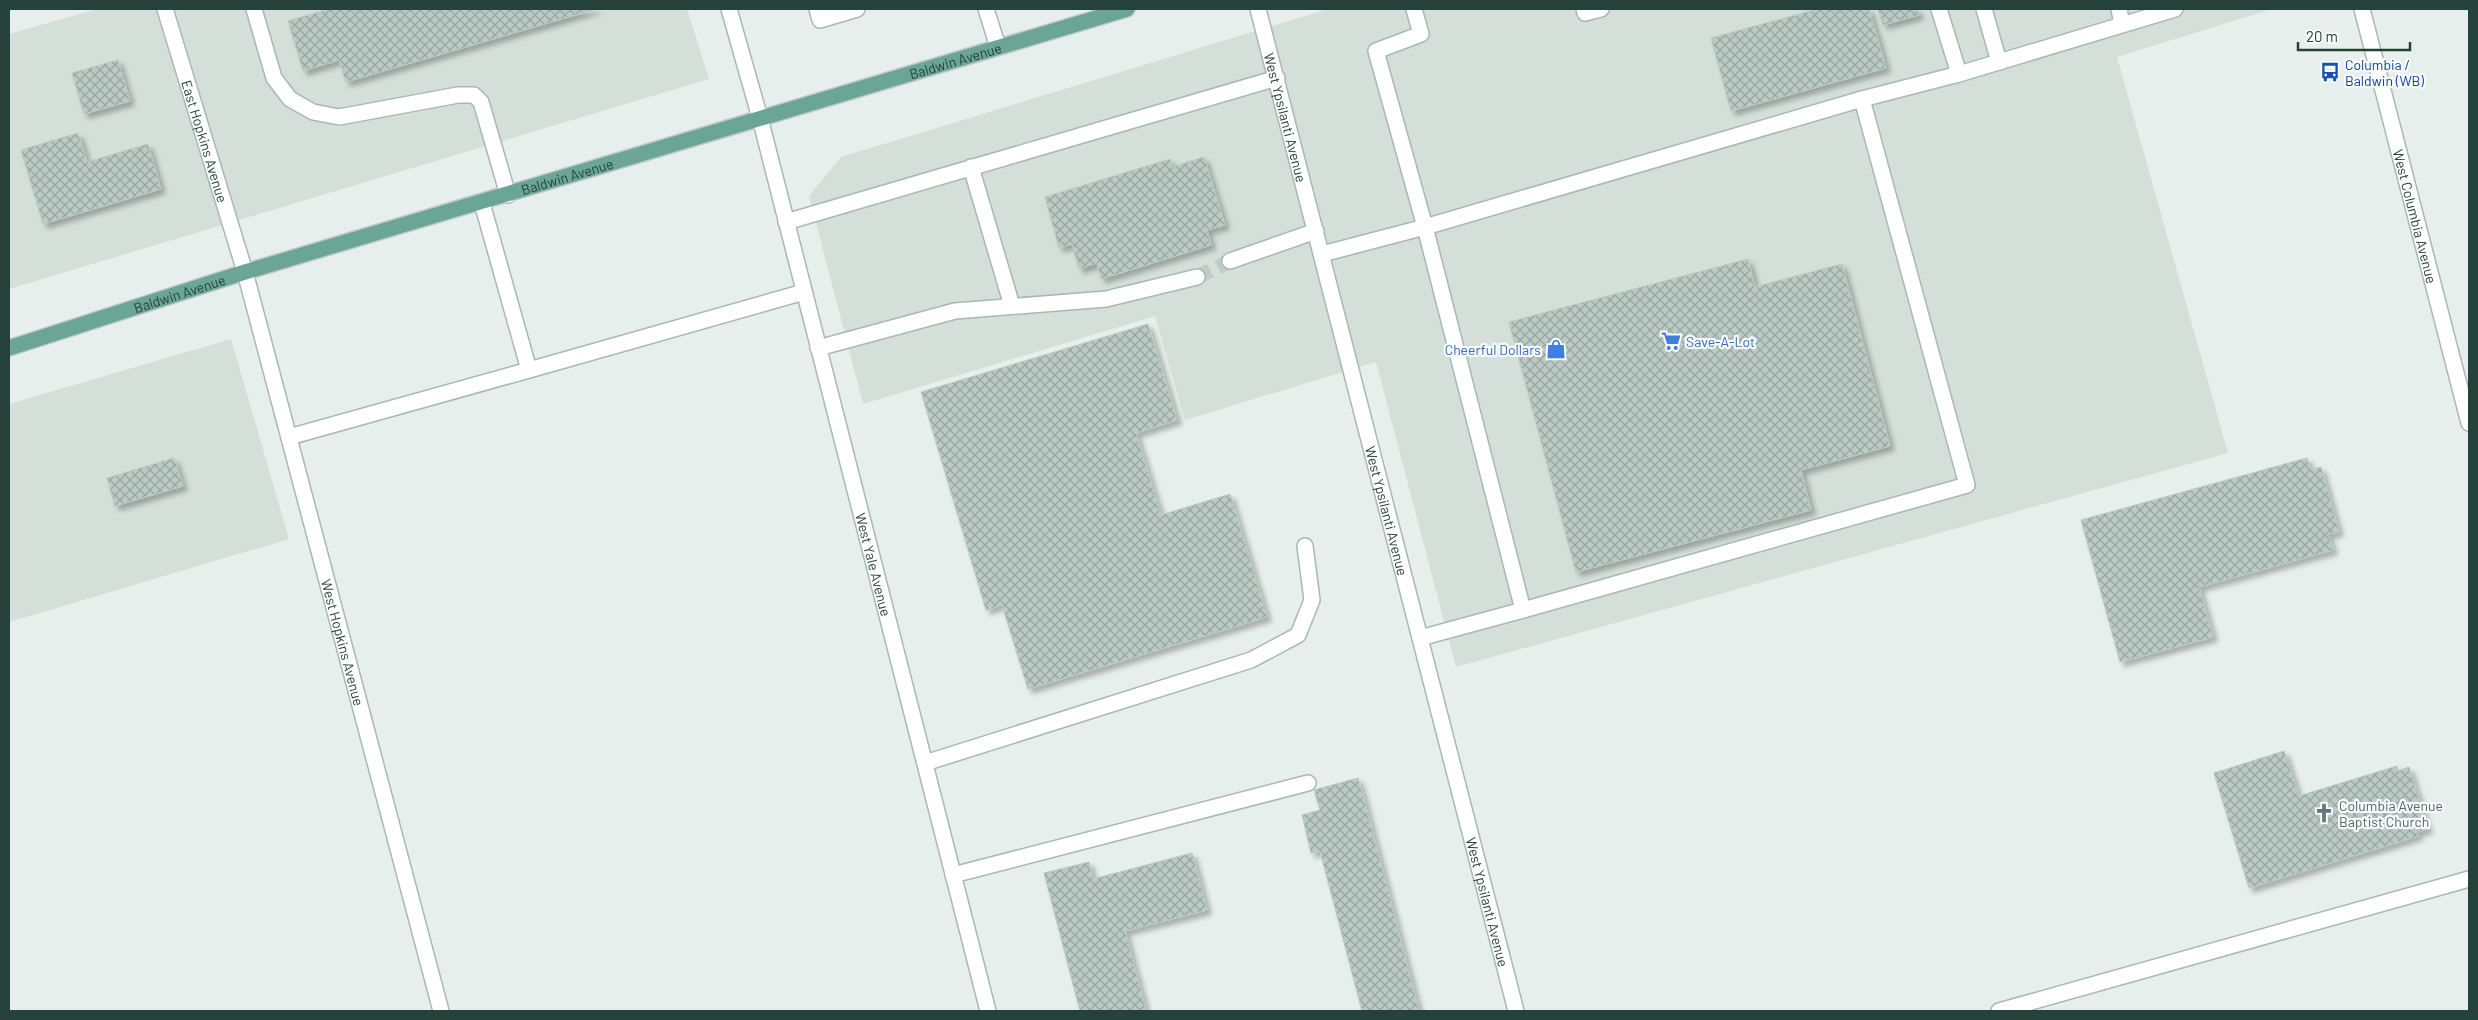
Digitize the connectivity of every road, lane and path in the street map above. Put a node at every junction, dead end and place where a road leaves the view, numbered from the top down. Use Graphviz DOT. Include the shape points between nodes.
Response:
graph roads {
  1 [pos="165,9"];
  2 [pos="254,9"];
  3 [pos="729,9"];
  4 [pos="817,9"];
  5 [pos="858,9"];
  6 [pos="986,9"];
  7 [pos="1127,9"];
  8 [pos="1258,9"];
  9 [pos="1414,9"];
  10 [pos="1584,9"];
  11 [pos="1601,9"];
  12 [pos="1939,9"];
  13 [pos="1984,9"];
  14 [pos="2119,9"];
  15 [pos="2175,9"];
  16 [pos="2362,9"];
  17 [pos="2122,24"];
  18 [pos="998,48"];
  19 [pos="1999,62"];
  20 [pos="1959,74"];
  21 [pos="1277,78"];
  22 [pos="1862,100"];
  23 [pos="760,118"];
  24 [pos="971,167"];
  25 [pos="508,195"];
  26 [pos="482,203"];
  27 [pos="786,222"];
  28 [pos="1424,227"];
  29 [pos="1316,231"];
  30 [pos="1322,254"];
  31 [pos="1230,261"];
  32 [pos="245,272"];
  33 [pos="1197,277"];
  34 [pos="804,292"];
  35 [pos="1012,306"];
  36 [pos="9,348"];
  37 [pos="818,348"];
  38 [pos="528,370"];
  39 [pos="2469,423"];
  40 [pos="288,437"];
  41 [pos="1305,546"];
  42 [pos="1523,610"];
  43 [pos="1420,638"];
  44 [pos="925,763"];
  45 [pos="1308,783"];
  46 [pos="953,875"];
  47 [pos="2469,878"];
  48 [pos="441,1011"];
  49 [pos="988,1011"];
  50 [pos="1516,1011"];
  51 [pos="1999,1011"];
  1 -- 32 [label="street, East Hopkins Avenue"];
  2 -- 25 [label="street" via="274,78 290,99 313,112 338,117 458,95 474,95 481,102"];
  3 -- 23 [label="street, West Yale Avenue"];
  4 -- 5 [label="street" via="820,20"];
  6 -- 18 [label="street"];
  7 -- 18 [label="main road, Baldwin Avenue"];
  8 -- 21 [label="street, West Ypsilanti Avenue"];
  9 -- 28 [label="street" via="1421,34 1376,51"];
  10 -- 11 [label="street" via="1585,13"];
  12 -- 20 [label="street"];
  13 -- 19 [label="street"];
  14 -- 17 [label="street"];
  15 -- 17 [label="street"];
  16 -- 39 [label="street, West Columbia Avenue"];
  17 -- 19 [label="street"];
  18 -- 23 [label="main road, Baldwin Avenue"];
  19 -- 20 [label="street"];
  20 -- 22 [label="street"];
  21 -- 24 [label="street"];
  21 -- 29 [label="street, West Ypsilanti Avenue"];
  22 -- 28 [label="street"];
  22 -- 42 [label="street" via="1967,485"];
  23 -- 25 [label="main road, Baldwin Avenue"];
  23 -- 27 [label="street, West Yale Avenue"];
  24 -- 27 [label="street"];
  24 -- 35 [label="street"];
  25 -- 26 [label="main road, Baldwin Avenue"];
  26 -- 32 [label="main road, Baldwin Avenue"];
  26 -- 38 [label="street"];
  27 -- 34 [label="street, West Yale Avenue"];
  28 -- 30 [label="street"];
  28 -- 42 [label="street"];
  29 -- 30 [label="street, West Ypsilanti Avenue"];
  29 -- 31 [label="street"];
  30 -- 43 [label="street, West Ypsilanti Avenue"];
  32 -- 36 [label="main road, Baldwin Avenue"];
  32 -- 40 [label="street, West Hopkins Avenue"];
  33 -- 35 [label="street" via="1106,299"];
  34 -- 37 [label="street, West Yale Avenue"];
  34 -- 38 [label="street"];
  35 -- 37 [label="street" via="955,311"];
  37 -- 44 [label="street, West Yale Avenue"];
  38 -- 40 [label="street"];
  40 -- 48 [label="street, West Hopkins Avenue"];
  41 -- 44 [label="street" via="1312,600 1298,635 1251,660"];
  42 -- 43 [label="street"];
  43 -- 50 [label="street, West Ypsilanti Avenue"];
  44 -- 46 [label="street, West Yale Avenue"];
  45 -- 46 [label="street"];
  46 -- 49 [label="street, West Yale Avenue"];
  47 -- 51 [label="street"];
}
